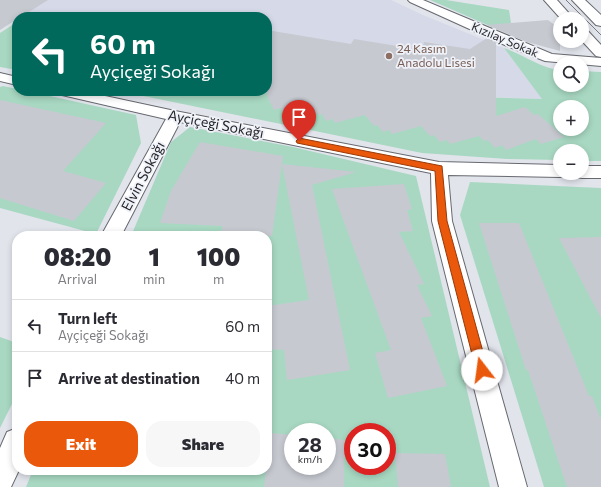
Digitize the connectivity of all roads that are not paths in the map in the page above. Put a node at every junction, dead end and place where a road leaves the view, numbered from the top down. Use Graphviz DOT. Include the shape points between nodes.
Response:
graph roads {
  1 [pos="414,0"];
  2 [pos="550,0"];
  3 [pos="578,0"];
  4 [pos="561,12"];
  5 [pos="601,22"];
  6 [pos="589,40"];
  7 [pos="601,53"];
  8 [pos="601,62"];
  9 [pos="0,77"];
  10 [pos="12,80"];
  11 [pos="85,96"];
  12 [pos="175,116"];
  13 [pos="439,168"];
  14 [pos="553,172"];
  15 [pos="589,172"];
  16 [pos="601,172"];
  17 [pos="114,231"];
  18 [pos="12,453"];
  19 [pos="0,479"];
  20 [pos="513,487"];
  1 -- 8 [label="street, Kızılay Sokak" via="550,58"];
  2 -- 4 [label="main road"];
  3 -- 5 [label="main road"];
  6 -- 7 [label="main road"];
  9 -- 10 [label="street"];
  11 -- 12 [label="street, Ayçiçeği Sokağı"];
  12 -- 13 [label="street, Ayçiçeği Sokağı"];
  12 -- 17 [label="street, Elvin Sokağı"];
  13 -- 14 [label="street, Ayçiçeği Sokağı"];
  13 -- 20 [label="street" via="442,221"];
  15 -- 16 [label="street"];
  18 -- 19 [label="street"];
}
